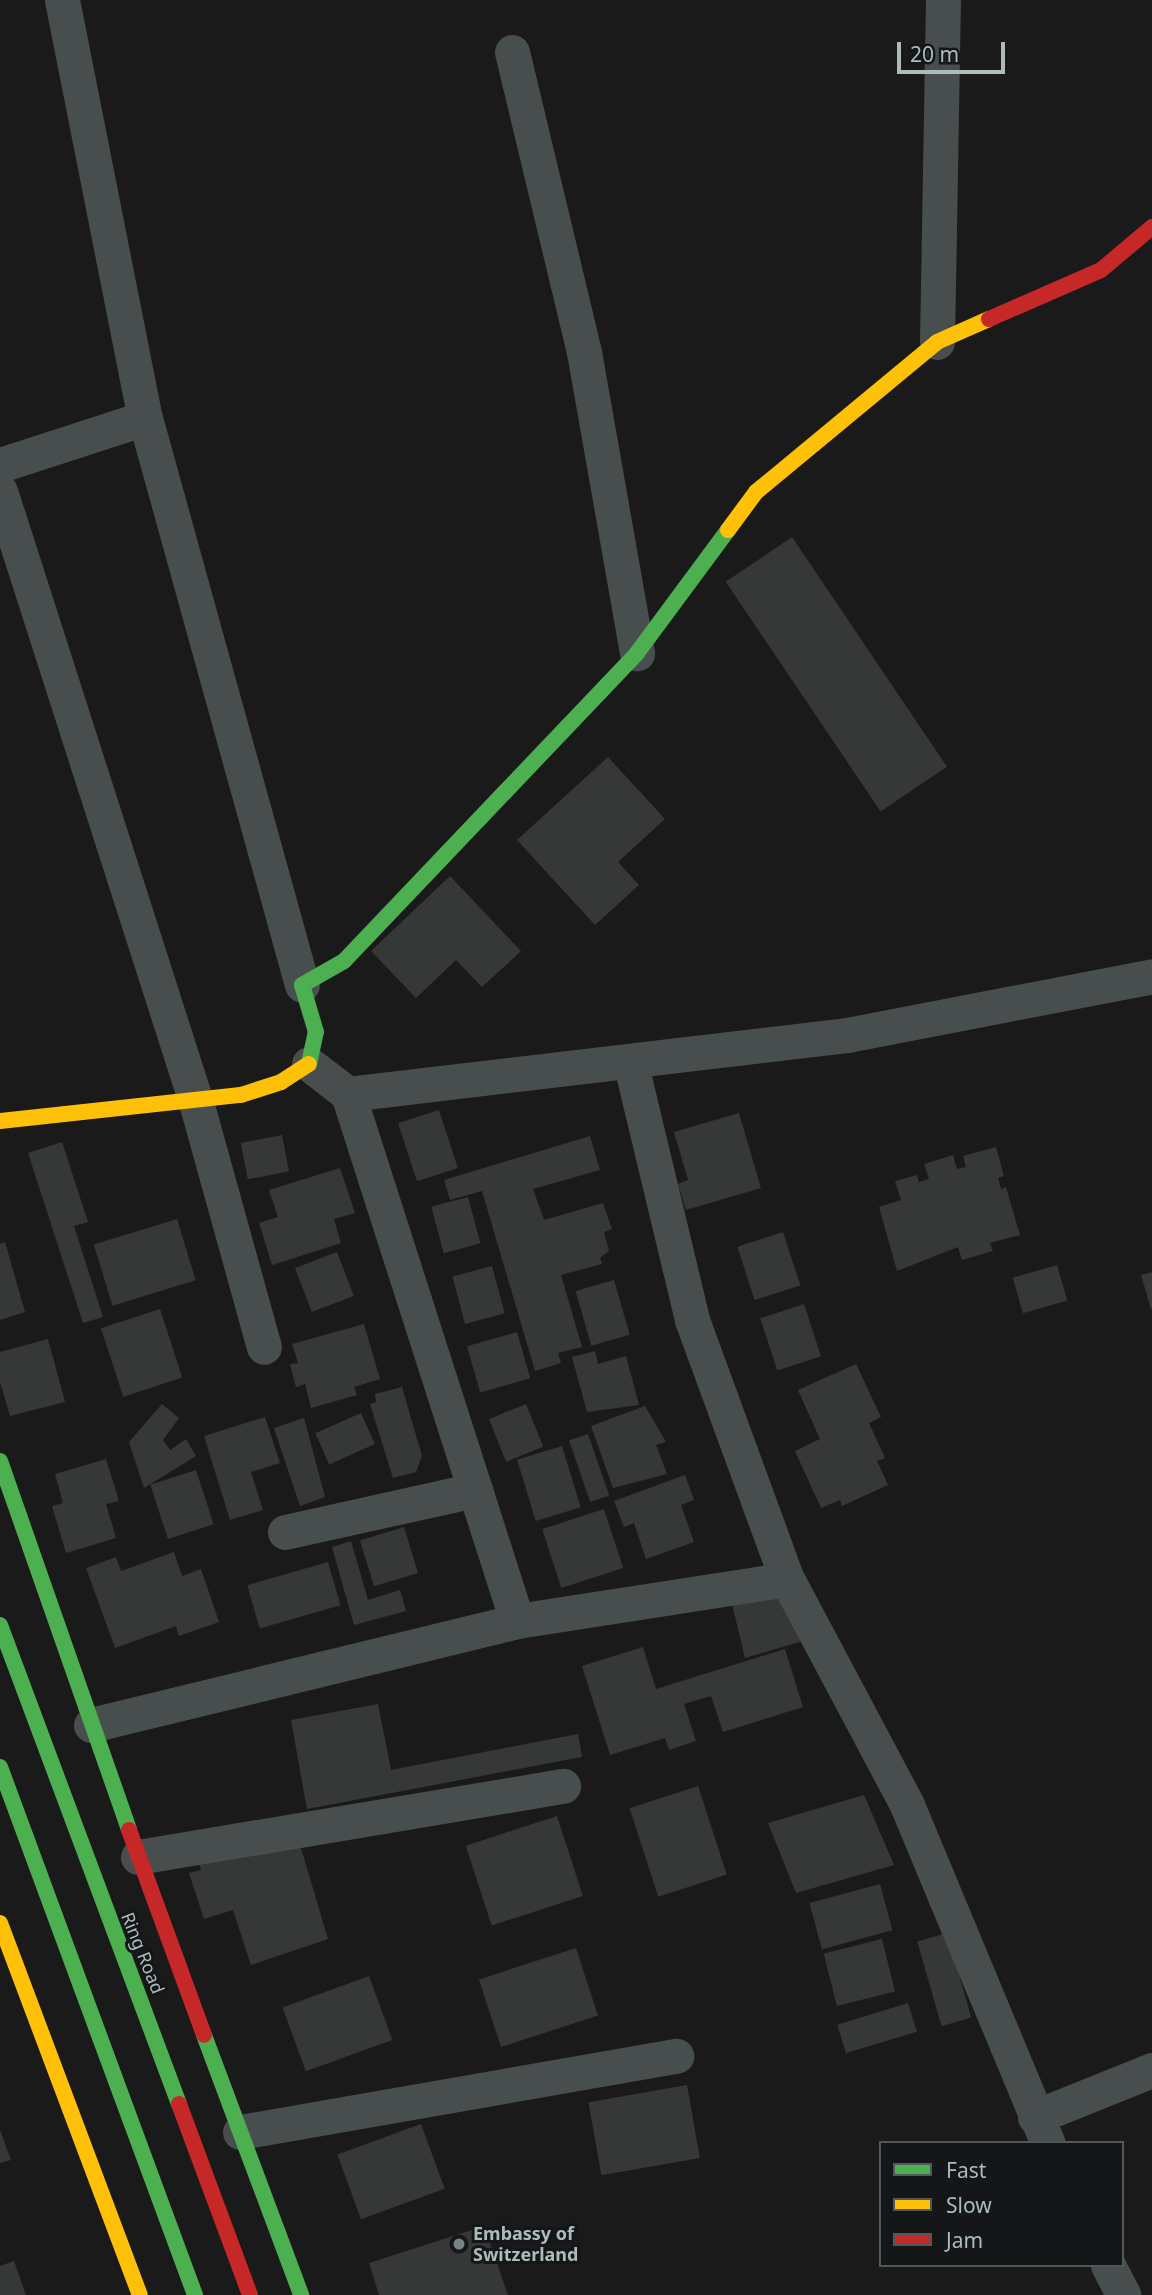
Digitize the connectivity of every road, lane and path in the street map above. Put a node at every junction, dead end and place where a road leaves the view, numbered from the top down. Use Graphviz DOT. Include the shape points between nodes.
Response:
graph roads {
  1 [pos="62,0"];
  2 [pos="943,0"];
  3 [pos="512,52"];
  4 [pos="1152,227"];
  5 [pos="937,342"];
  6 [pos="145,418"];
  7 [pos="0,466"];
  8 [pos="0,491"];
  9 [pos="636,653"];
  10 [pos="1152,976"];
  11 [pos="302,985"];
  12 [pos="629,1061"];
  13 [pos="309,1064"];
  14 [pos="348,1094"];
  15 [pos="196,1102"];
  16 [pos="0,1121"];
  17 [pos="264,1347"];
  18 [pos="0,1461"];
  19 [pos="475,1490"];
  20 [pos="285,1532"];
  21 [pos="787,1579"];
  22 [pos="517,1621"];
  23 [pos="0,1625"];
  24 [pos="91,1725"];
  25 [pos="0,1767"];
  26 [pos="563,1786"];
  27 [pos="138,1857"];
  28 [pos="0,1923"];
  29 [pos="676,2056"];
  30 [pos="1152,2070"];
  31 [pos="1041,2130"];
  32 [pos="240,2132"];
  33 [pos="1109,2267"];
  34 [pos="141,2295"];
  35 [pos="195,2295"];
  36 [pos="250,2295"];
  37 [pos="301,2295"];
  38 [pos="1123,2295"];
  1 -- 6 [label="street"];
  2 -- 5 [label="street"];
  3 -- 9 [label="street" via="584,352"];
  4 -- 5 [label="main road" via="1101,270"];
  5 -- 9 [label="main road" via="756,492"];
  6 -- 7 [label="street"];
  6 -- 11 [label="street"];
  8 -- 15 [label="street"];
  9 -- 11 [label="main road" via="344,961"];
  10 -- 12 [label="street" via="848,1035"];
  11 -- 13 [label="main road" via="316,1032"];
  12 -- 14 [label="street"];
  12 -- 21 [label="street" via="692,1320"];
  13 -- 14 [label="street"];
  13 -- 15 [label="main road" via="281,1082"];
  14 -- 19 [label="street"];
  15 -- 16 [label="main road"];
  15 -- 17 [label="street"];
  18 -- 24 [label="main road"];
  19 -- 20 [label="street"];
  19 -- 22 [label="street"];
  21 -- 22 [label="street"];
  21 -- 31 [label="street" via="907,1805"];
  22 -- 24 [label="street"];
  23 -- 36 [label="main road, Ring Road"];
  24 -- 27 [label="main road"];
  25 -- 35 [label="main road"];
  26 -- 27 [label="street"];
  27 -- 32 [label="main road"];
  28 -- 34 [label="main road"];
  29 -- 32 [label="street"];
  30 -- 31 [label="street"];
  32 -- 37 [label="main road"];
  33 -- 38 [label="street"];
}
